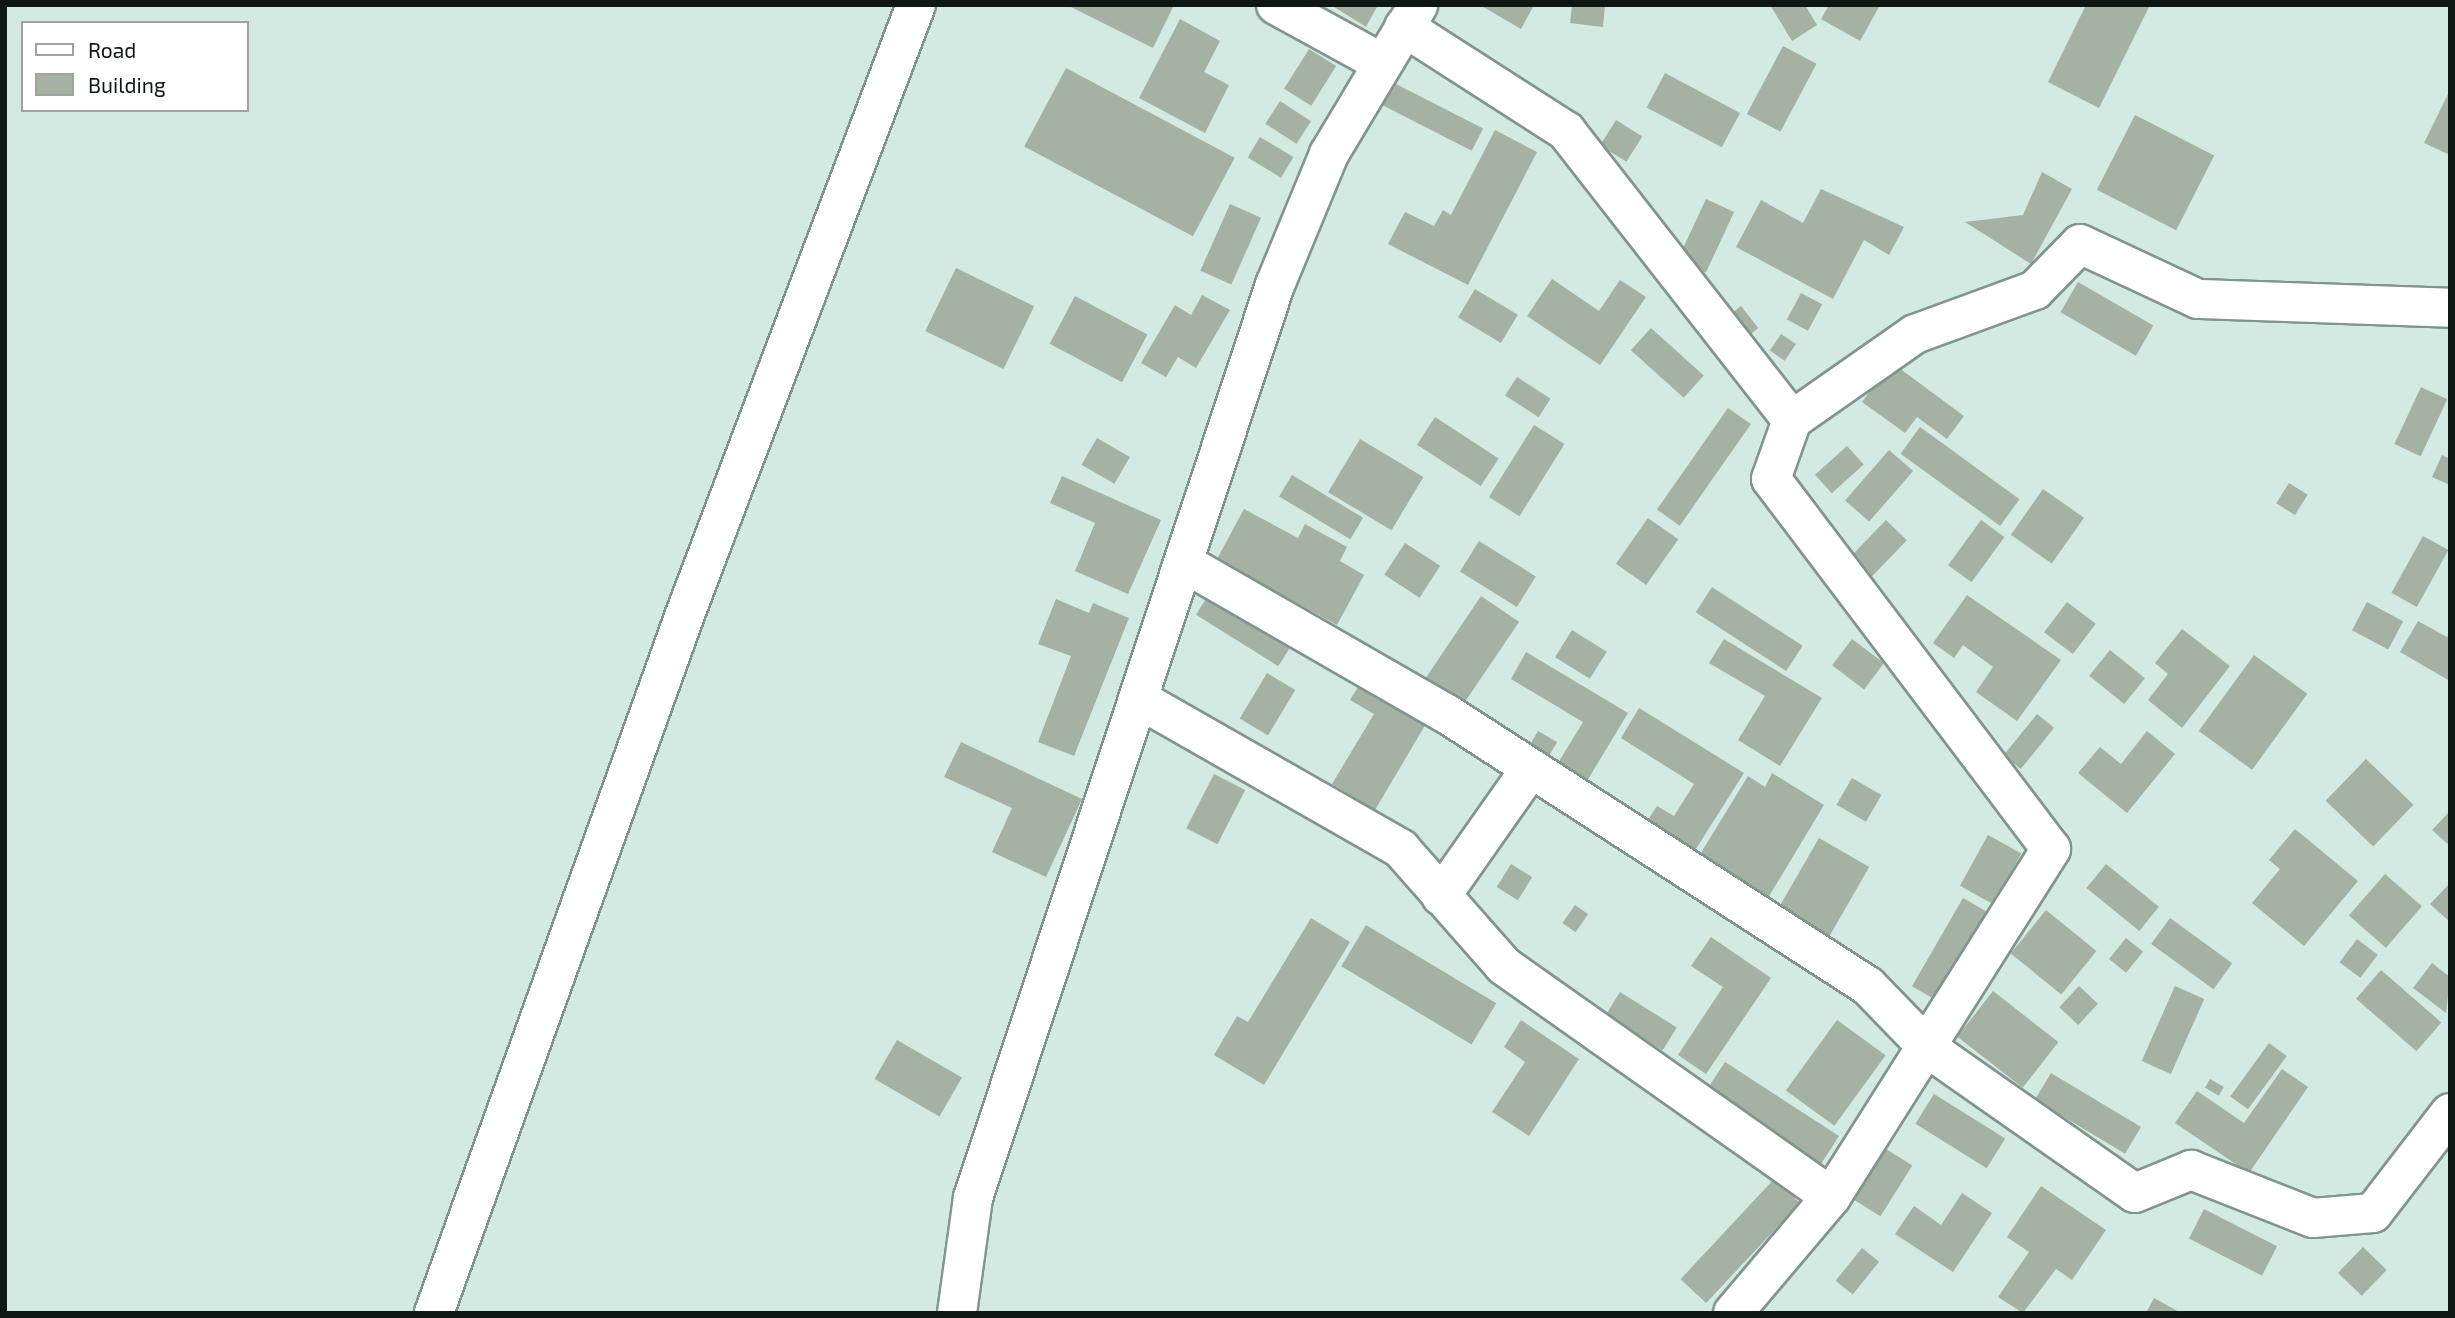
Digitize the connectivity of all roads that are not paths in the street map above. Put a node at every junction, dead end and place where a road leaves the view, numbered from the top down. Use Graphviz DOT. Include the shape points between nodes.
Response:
graph roads {
  1 [pos="916,5"];
  2 [pos="1276,5"];
  3 [pos="1411,16"];
  4 [pos="1382,63"];
  5 [pos="2450,308"];
  6 [pos="1792,420"];
  7 [pos="1184,563"];
  8 [pos="1142,701"];
  9 [pos="1529,771"];
  10 [pos="1441,896"];
  11 [pos="1929,1049"];
  12 [pos="2450,1113"];
  13 [pos="1831,1197"];
  14 [pos="434,1313"];
  15 [pos="957,1313"];
  16 [pos="1733,1313"];
  1 -- 14 [label="street" via="684,617"];
  2 -- 4 [label="street"];
  3 -- 4 [label="street"];
  3 -- 6 [label="street" via="1566,131"];
  4 -- 7 [label="street" via="1329,154 1275,285"];
  5 -- 6 [label="street" via="2198,299 2080,244 2035,290 1915,334"];
  6 -- 11 [label="street" via="1771,479 2052,849"];
  7 -- 8 [label="street"];
  7 -- 9 [label="street" via="1447,714"];
  8 -- 10 [label="street" via="1401,849"];
  8 -- 15 [label="street" via="973,1198"];
  9 -- 10 [label="street"];
  9 -- 11 [label="street" via="1868,986"];
  10 -- 13 [label="street" via="1504,966"];
  11 -- 12 [label="street" via="2135,1194 2191,1170 2313,1218 2374,1213"];
  11 -- 13 [label="street"];
  13 -- 16 [label="street"];
}
